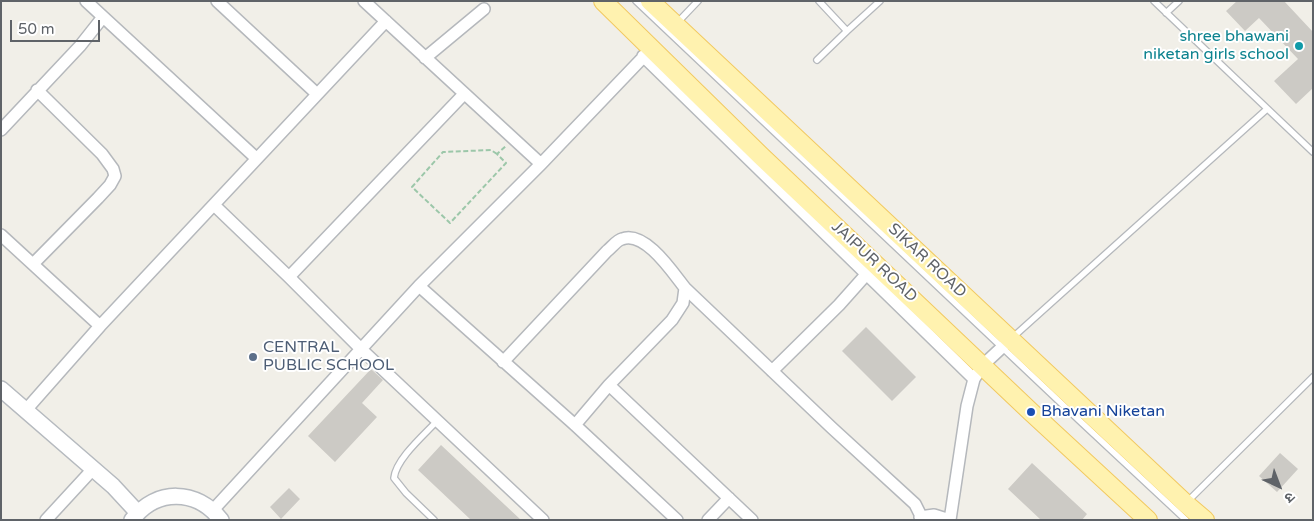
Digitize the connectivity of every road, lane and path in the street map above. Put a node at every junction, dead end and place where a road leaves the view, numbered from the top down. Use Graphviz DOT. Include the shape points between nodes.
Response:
graph roads {
  1 [pos="86,1"];
  2 [pos="217,1"];
  3 [pos="603,1"];
  4 [pos="636,1"];
  5 [pos="650,1"];
  6 [pos="698,1"];
  7 [pos="819,1"];
  8 [pos="880,1"];
  9 [pos="1154,1"];
  10 [pos="1179,1"];
  11 [pos="372,4"];
  12 [pos="484,9"];
  13 [pos="1166,13"];
  14 [pos="103,17"];
  15 [pos="386,21"];
  16 [pos="675,26"];
  17 [pos="848,31"];
  18 [pos="648,52"];
  19 [pos="425,58"];
  20 [pos="817,60"];
  21 [pos="37,90"];
  22 [pos="317,94"];
  23 [pos="464,94"];
  24 [pos="1267,108"];
  25 [pos="1,130"];
  26 [pos="514,140"];
  27 [pos="1313,152"];
  28 [pos="497,154"];
  29 [pos="256,158"];
  30 [pos="541,164"];
  31 [pos="214,205"];
  32 [pos="1,235"];
  33 [pos="33,264"];
  34 [pos="871,269"];
  35 [pos="289,277"];
  36 [pos="419,286"];
  37 [pos="685,288"];
  38 [pos="100,326"];
  39 [pos="1006,343"];
  40 [pos="361,349"];
  41 [pos="503,362"];
  42 [pos="772,371"];
  43 [pos="978,372"];
  44 [pos="1313,377"];
  45 [pos="609,385"];
  46 [pos="1,389"];
  47 [pos="25,411"];
  48 [pos="437,421"];
  49 [pos="575,425"];
  50 [pos="93,469"];
  51 [pos="729,498"];
  52 [pos="1186,512"];
  53 [pos="217,515"];
  54 [pos="135,516"];
  55 [pos="921,519"];
  56 [pos="46,520"];
  57 [pos="434,520"];
  58 [pos="543,520"];
  59 [pos="677,520"];
  60 [pos="708,520"];
  61 [pos="752,520"];
  62 [pos="950,520"];
  63 [pos="1148,520"];
  64 [pos="1205,520"];
  1 -- 14 [label="street"];
  2 -- 22 [label="street"];
  3 -- 18 [label="main road, JAIPUR ROAD"];
  4 -- 39 [label="lane"];
  5 -- 16 [label="main road, SIKAR ROAD"];
  6 -- 16 [label="lane"];
  7 -- 17 [label="lane"];
  8 -- 17 [label="lane"];
  9 -- 13 [label="lane"];
  10 -- 13 [label="lane"];
  11 -- 15 [label="street"];
  12 -- 19 [label="street"];
  13 -- 24 [label="lane"];
  14 -- 21 [label="street"];
  14 -- 29 [label="street"];
  15 -- 19 [label="street"];
  15 -- 22 [label="street"];
  16 -- 39 [label="main road, SIKAR ROAD"];
  17 -- 20 [label="lane"];
  18 -- 30 [label="street"];
  18 -- 34 [label="main road, JAIPUR ROAD" via="761,156"];
  19 -- 23 [label="street"];
  21 -- 25 [label="street"];
  21 -- 33 [label="street" via="102,154 115,176 98,198"];
  22 -- 29 [label="street"];
  23 -- 26 [label="street"];
  23 -- 35 [label="street"];
  24 -- 27 [label="lane"];
  24 -- 39 [label="lane"];
  26 -- 28 [label="path"];
  26 -- 30 [label="street"];
  28 -- 28 [label="path" via="506,163 450,223 412,187 443,152 491,150"];
  29 -- 31 [label="street"];
  30 -- 36 [label="street"];
  31 -- 35 [label="street"];
  31 -- 38 [label="street"];
  32 -- 33 [label="street"];
  33 -- 38 [label="street"];
  34 -- 42 [label="street"];
  34 -- 43 [label="main road, JAIPUR ROAD"];
  35 -- 40 [label="street"];
  36 -- 40 [label="street"];
  36 -- 41 [label="street"];
  37 -- 41 [label="street" via="646,244 634,238 622,238"];
  37 -- 42 [label="street"];
  37 -- 45 [label="street" via="683,303 672,320"];
  38 -- 47 [label="street"];
  39 -- 43 [label="street"];
  39 -- 52 [label="main road, SIKAR ROAD"];
  40 -- 48 [label="street"];
  40 -- 53 [label="street"];
  41 -- 49 [label="street"];
  42 -- 55 [label="street" via="915,504"];
  43 -- 62 [label="street" via="967,406"];
  43 -- 63 [label="main road, JAIPUR ROAD" via="1031,412"];
  44 -- 52 [label="lane"];
  45 -- 49 [label="street"];
  45 -- 51 [label="street"];
  46 -- 47 [label="street"];
  47 -- 50 [label="street"];
  48 -- 57 [label="lane" via="406,454 395,470 394,478"];
  48 -- 58 [label="street"];
  49 -- 59 [label="street"];
  50 -- 54 [label="street" via="113,486"];
  50 -- 56 [label="street"];
  51 -- 60 [label="street"];
  51 -- 61 [label="street"];
  52 -- 64 [label="main road, SIKAR ROAD"];
  53 -- 54 [label="street" via="197,500 180,496 149,503"];
  55 -- 62 [label="street" via="934,515"];
}
